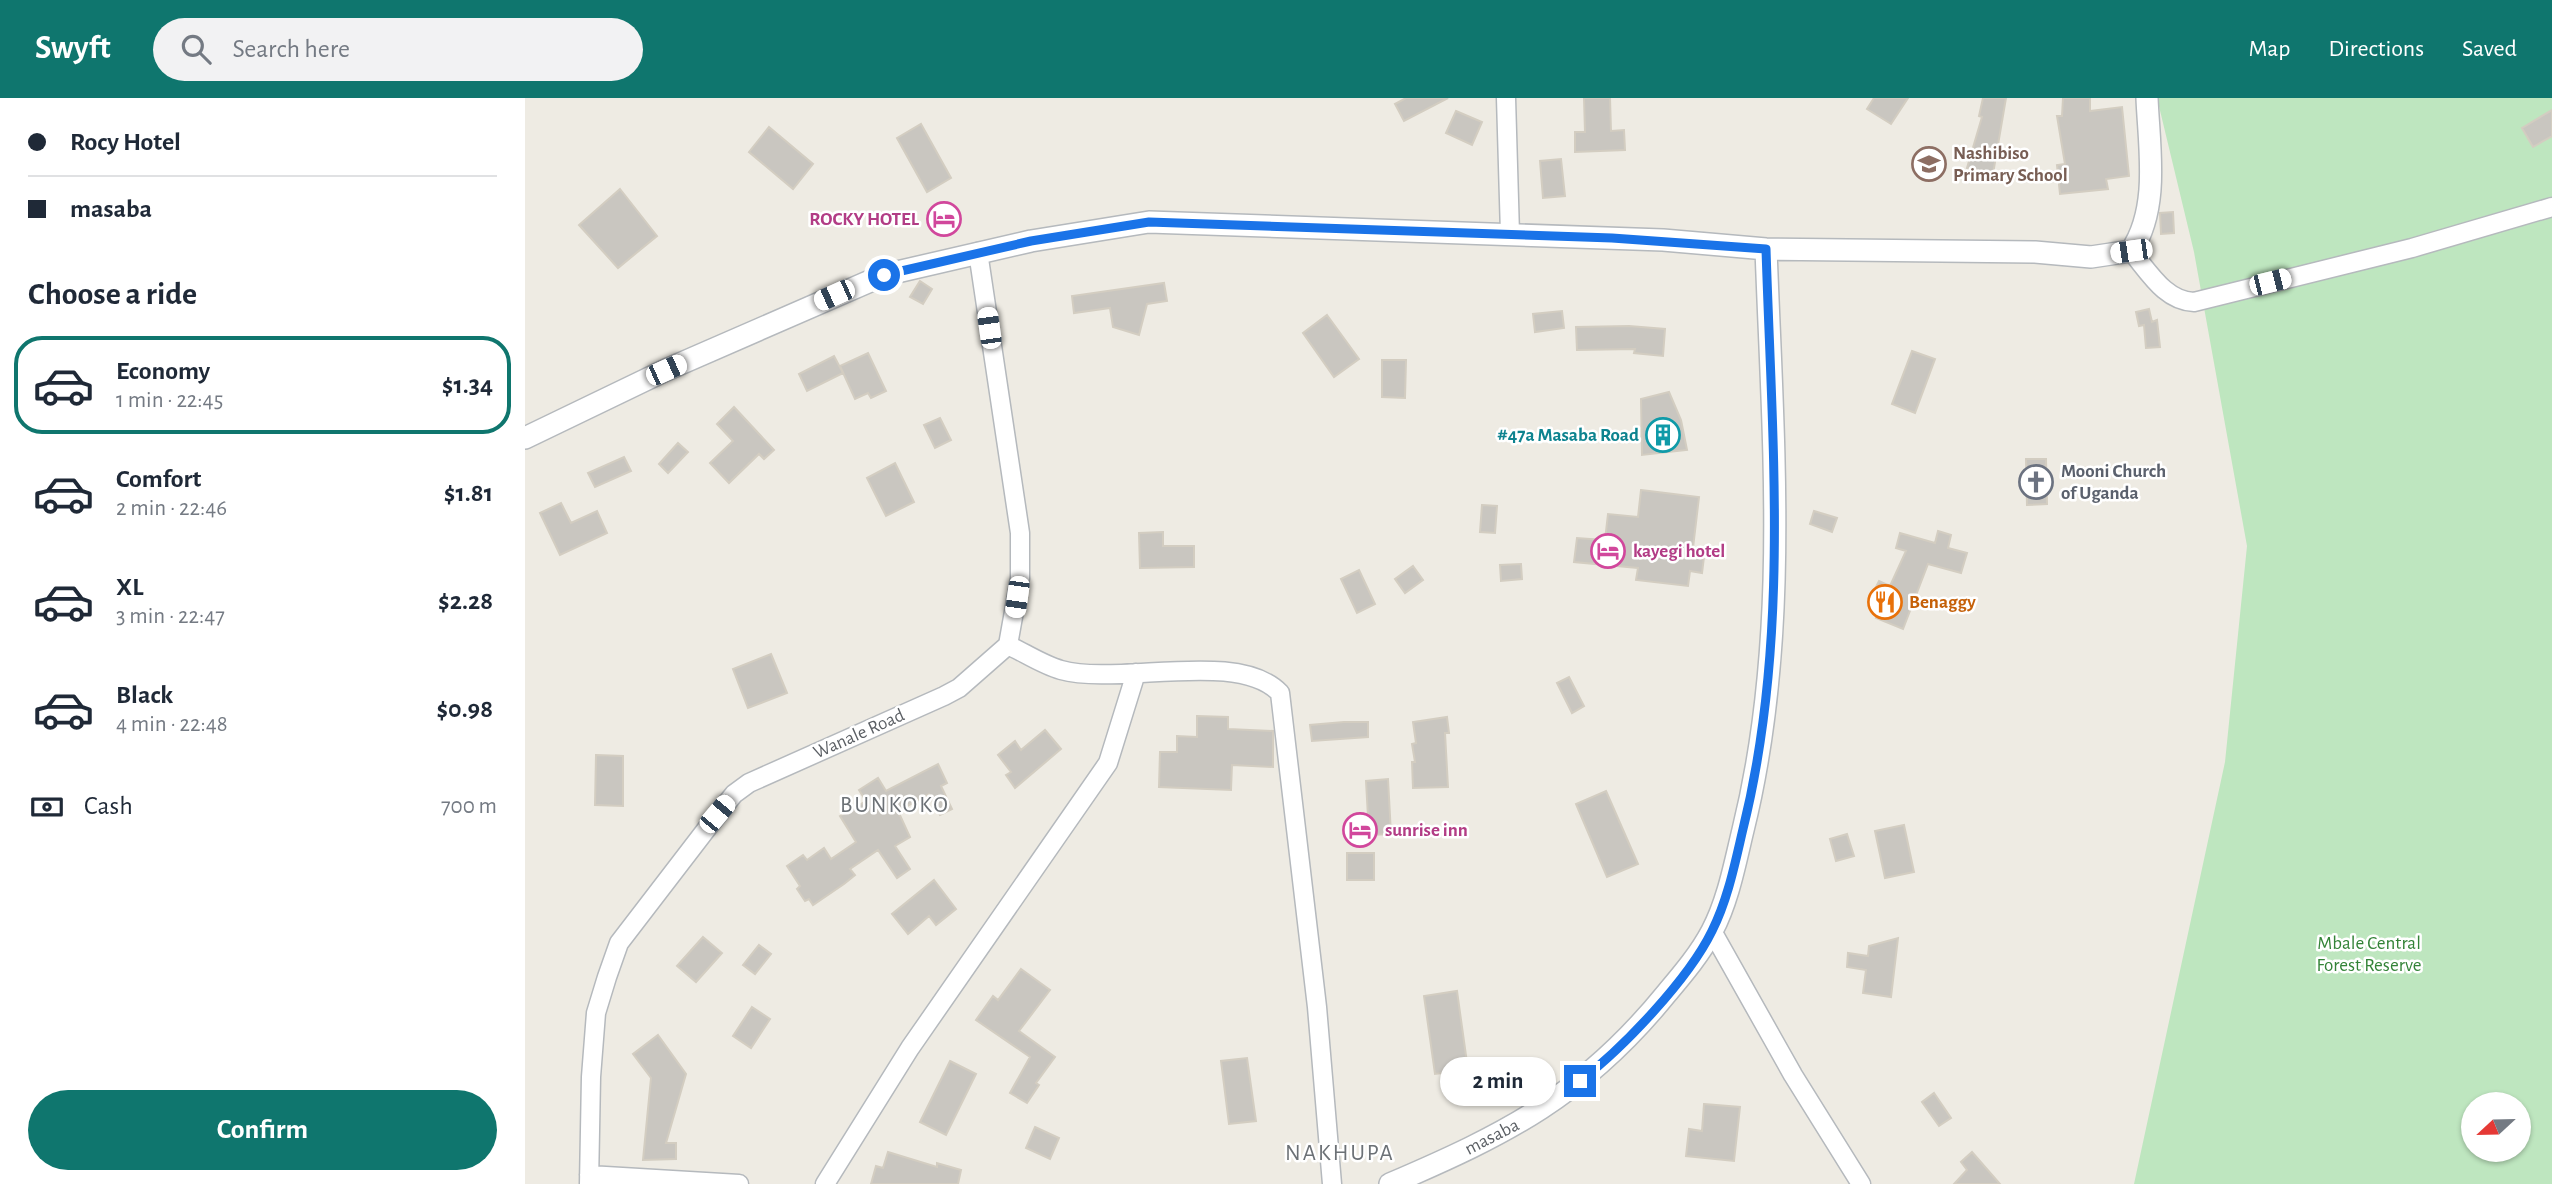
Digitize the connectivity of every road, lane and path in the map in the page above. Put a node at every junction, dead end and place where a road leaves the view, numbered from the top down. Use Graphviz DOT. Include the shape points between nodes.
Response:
graph roads {
  1 [pos="1506,98"];
  2 [pos="2147,98"];
  3 [pos="2552,207"];
  4 [pos="1510,234"];
  5 [pos="1766,249"];
  6 [pos="2131,251"];
  7 [pos="978,253"];
  8 [pos="525,438"];
  9 [pos="1008,645"];
  10 [pos="1136,673"];
  11 [pos="1712,931"];
  12 [pos="589,1179"];
  13 [pos="739,1184"];
  14 [pos="825,1184"];
  15 [pos="1332,1184"];
  16 [pos="1390,1184"];
  17 [pos="1861,1184"];
  1 -- 4 [label="street"];
  2 -- 6 [label="street" via="2146,223"];
  3 -- 6 [label="street" via="2412,248 2194,302 2171,297"];
  4 -- 5 [label="street"];
  4 -- 7 [label="street" via="1149,222"];
  5 -- 6 [label="street" via="2035,252 2091,257"];
  5 -- 11 [label="street, masaba" via="1773,627 1758,769 1731,877"];
  7 -- 8 [label="street" via="858,285"];
  7 -- 9 [label="street" via="1020,533 1020,578"];
  9 -- 10 [label="street" via="1061,670"];
  9 -- 12 [label="street, Wanale Road" via="959,688 750,783 717,814 619,943 596,1013"];
  10 -- 14 [label="street" via="1108,762 910,1048"];
  10 -- 15 [label="street" via="1243,673 1272,684 1280,693 1317,1007"];
  11 -- 16 [label="street, masaba" via="1647,1018 1597,1068 1546,1108 1491,1139"];
  11 -- 17 [label="street"];
  12 -- 13 [label="street"];
}
